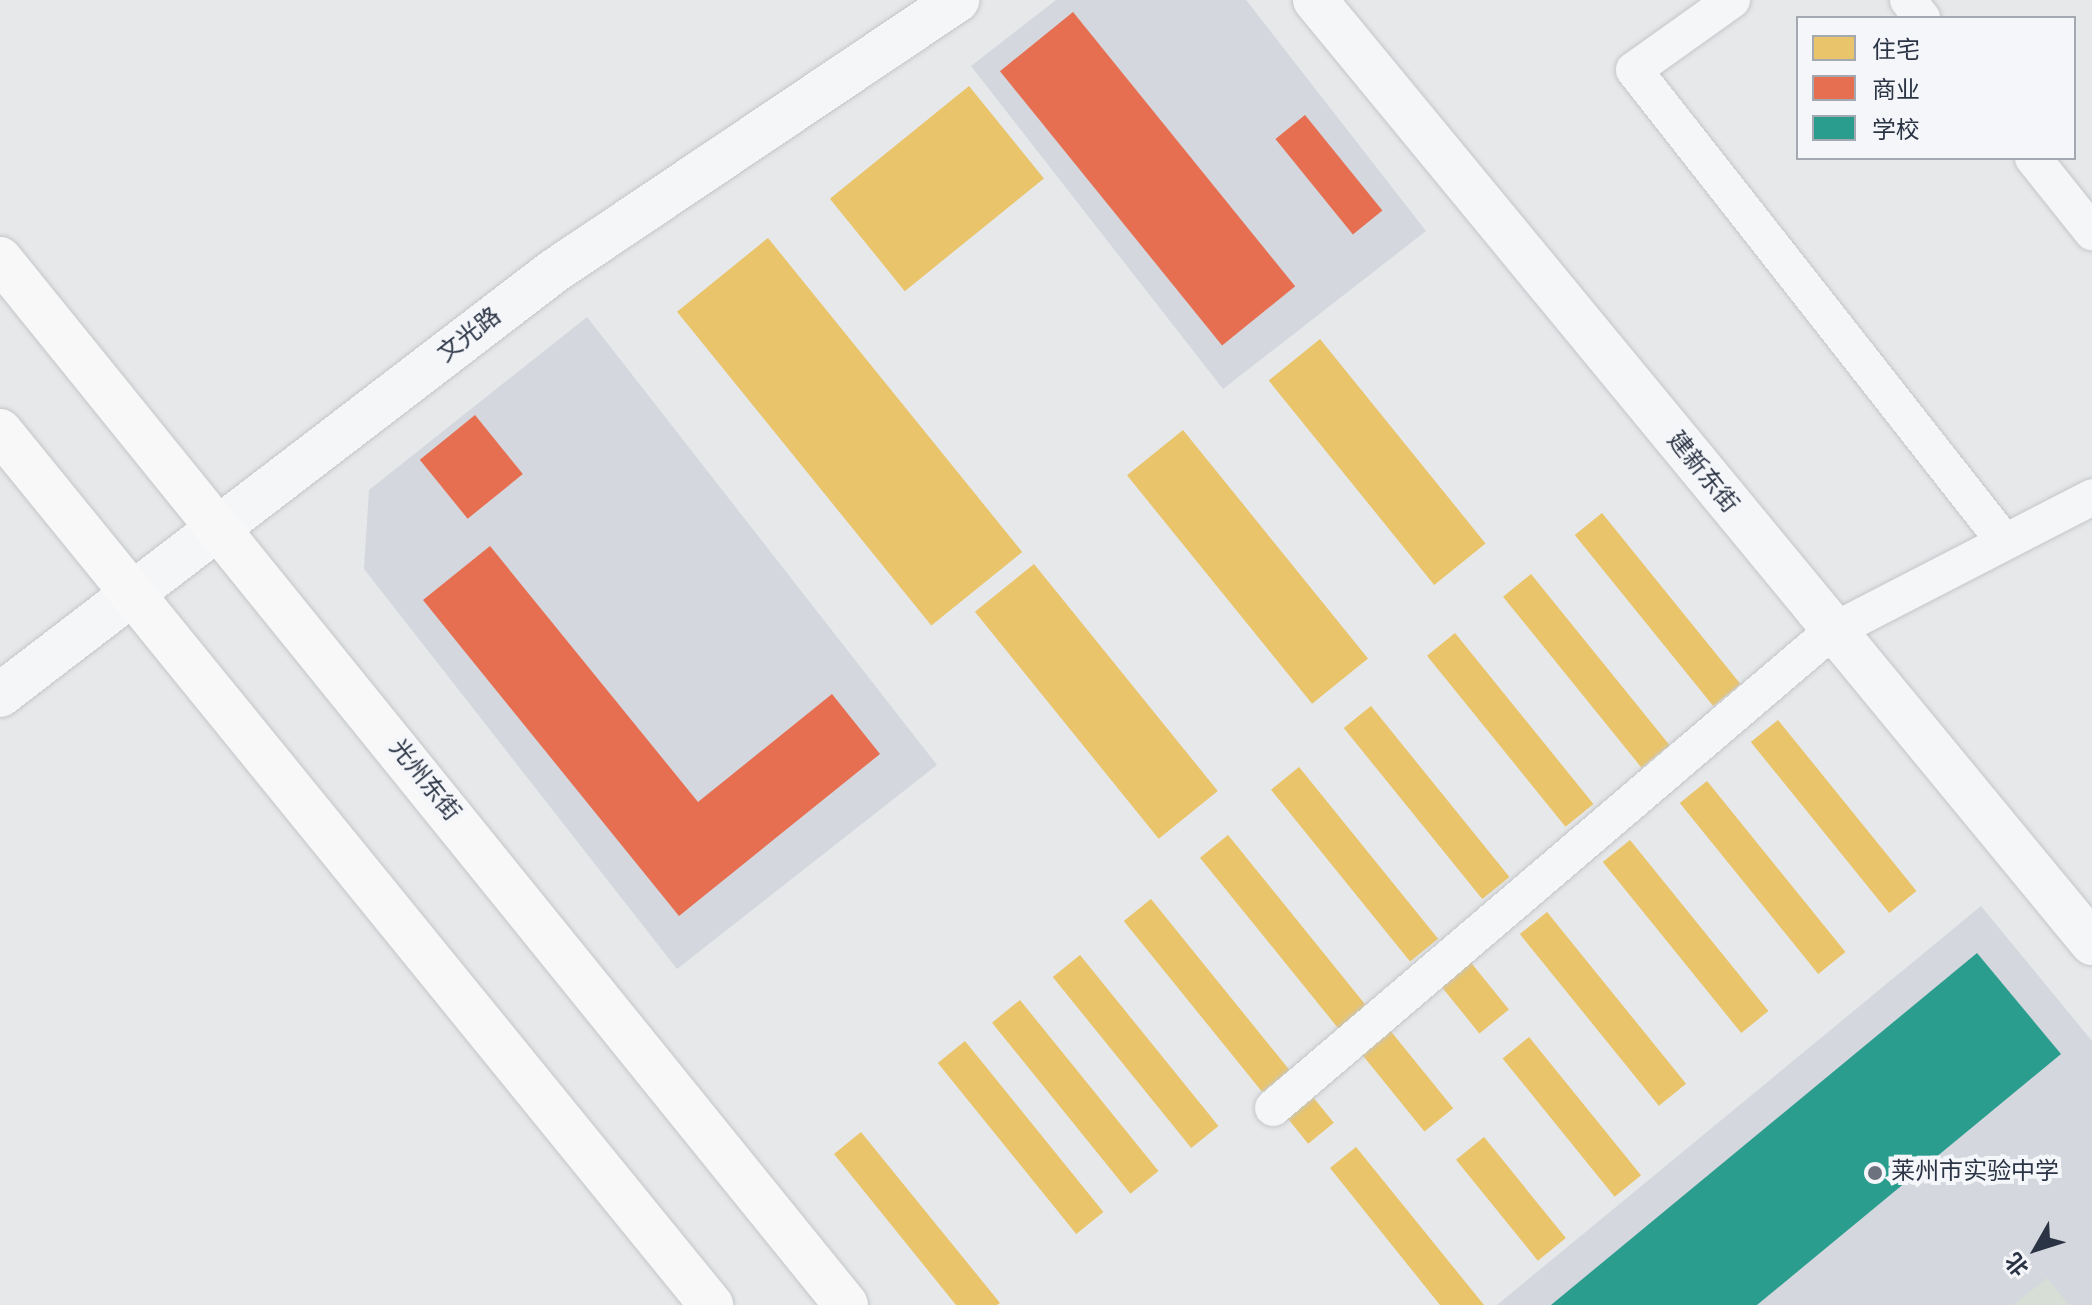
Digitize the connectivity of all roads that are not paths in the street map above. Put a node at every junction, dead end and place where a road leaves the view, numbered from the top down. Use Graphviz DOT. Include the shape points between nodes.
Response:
graph roads {
  1 [pos="957,0"];
  2 [pos="1315,0"];
  3 [pos="1732,0"];
  4 [pos="1908,0"];
  5 [pos="1920,16"];
  6 [pos="2035,160"];
  7 [pos="2092,232"];
  8 [pos="0,259"];
  9 [pos="0,431"];
  10 [pos="2092,497"];
  11 [pos="221,529"];
  12 [pos="2004,541"];
  13 [pos="129,591"];
  14 [pos="1831,632"];
  15 [pos="0,695"];
  16 [pos="2092,943"];
  17 [pos="1273,1108"];
  18 [pos="711,1305"];
  19 [pos="846,1305"];
  1 -- 11 [label="street, 文光路" via="554,271"];
  2 -- 14 [label="street, 建新东街"];
  3 -- 12 [label="street" via="1634,70"];
  4 -- 5 [label="street"];
  6 -- 7 [label="street"];
  8 -- 11 [label="main road, 光州东街"];
  9 -- 13 [label="main road"];
  10 -- 12 [label="street"];
  11 -- 13 [label="street, 文光路"];
  11 -- 19 [label="main road, 光州东街"];
  12 -- 14 [label="street"];
  13 -- 15 [label="street, 文光路"];
  13 -- 18 [label="main road"];
  14 -- 16 [label="street, 建新东街"];
  14 -- 17 [label="street"];
}
